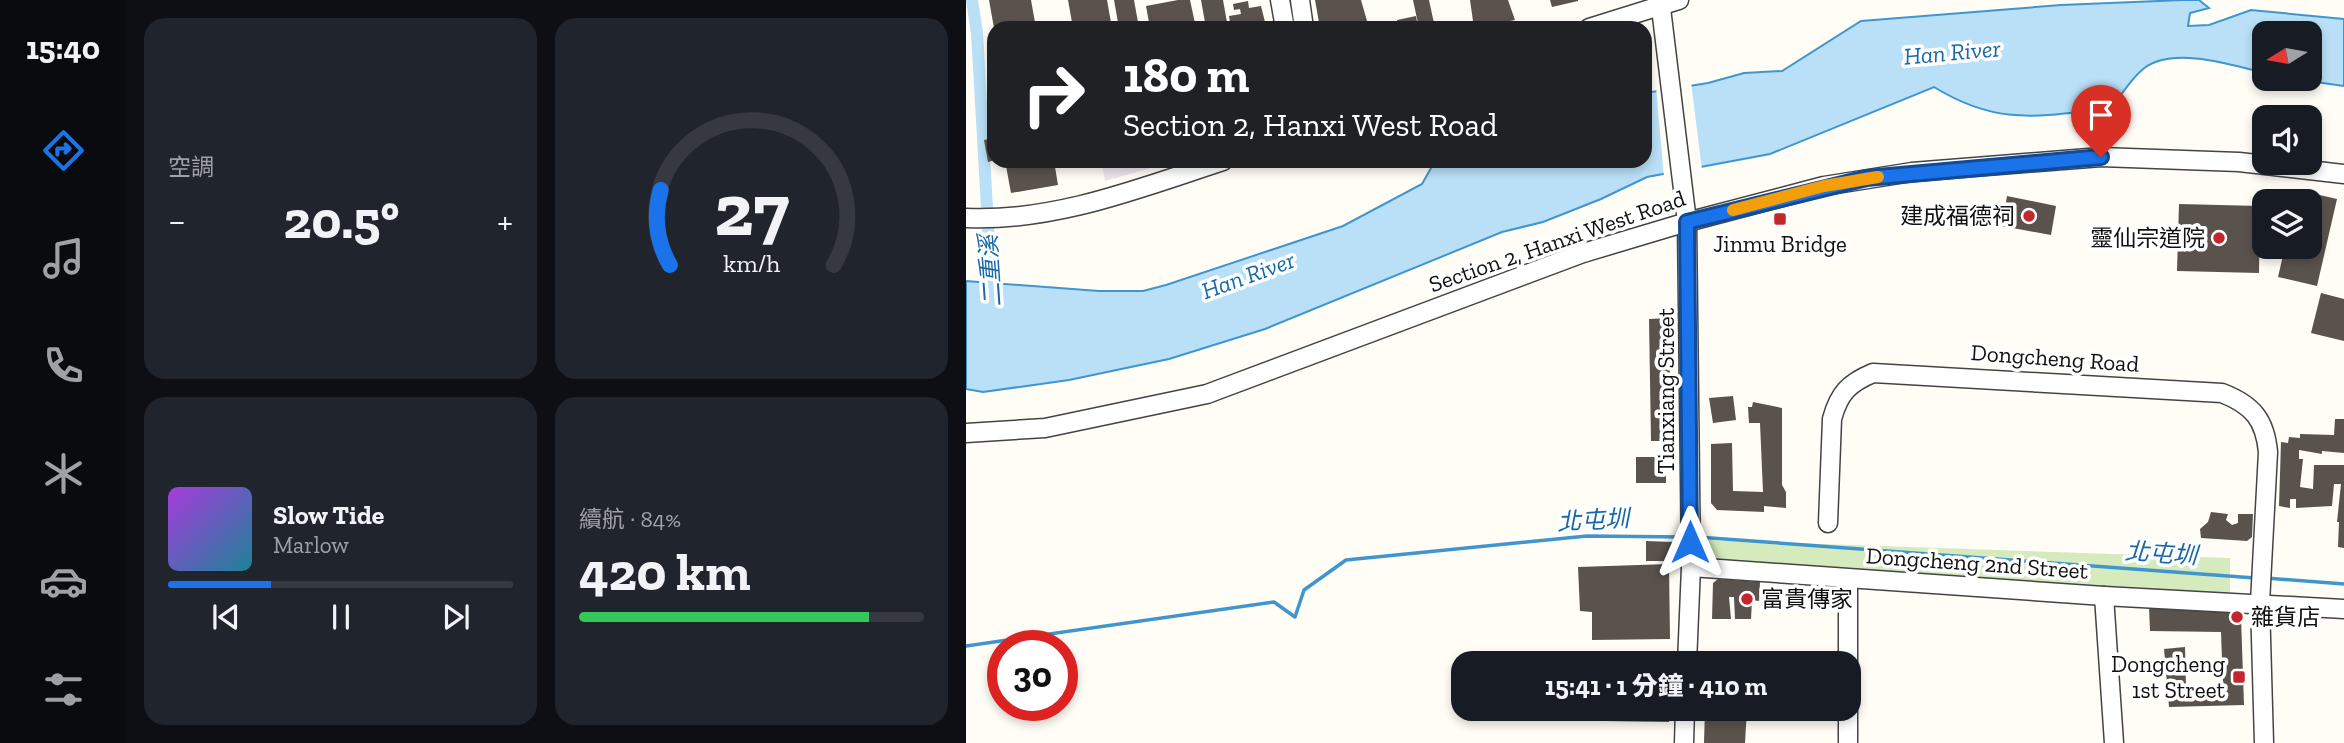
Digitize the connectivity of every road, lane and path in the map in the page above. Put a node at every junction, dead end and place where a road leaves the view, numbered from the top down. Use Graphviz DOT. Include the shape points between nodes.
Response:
graph roads {
  1 [pos="1280,0"];
  2 [pos="1300,0"];
  3 [pos="1679,0"];
  4 [pos="1662,9"];
  5 [pos="1284,21"];
  6 [pos="1303,21"];
  7 [pos="1616,21"];
  8 [pos="1201,168"];
  9 [pos="2344,174"];
  10 [pos="966,218"];
  11 [pos="1687,222"];
  12 [pos="966,433"];
  13 [pos="1828,523"];
  14 [pos="1691,567"];
  15 [pos="1849,579"];
  16 [pos="2104,596"];
  17 [pos="2260,603"];
  18 [pos="2344,609"];
  19 [pos="1688,651"];
  20 [pos="1848,651"];
  21 [pos="1685,721"];
  22 [pos="1848,721"];
  23 [pos="1684,743"];
  24 [pos="1848,743"];
  25 [pos="2114,743"];
  26 [pos="2264,743"];
  1 -- 5 [label="street"];
  2 -- 6 [label="street"];
  3 -- 4 [label="street"];
  4 -- 7 [label="street"];
  4 -- 11 [label="street, Tianxiang Street"];
  8 -- 10 [label="street" via="1086,204 1007,220"];
  9 -- 11 [label="street, Section 2, Hanxi West Road" via="2239,162 2101,157 1867,178"];
  11 -- 12 [label="street, Section 2, Hanxi West Road" via="1583,253 1207,394 1045,428"];
  11 -- 14 [label="street, Tianxiang Street"];
  13 -- 17 [label="street, Dongcheng Road" via="1836,404 1843,390 1873,373 2222,393 2257,413 2266,430 2269,452"];
  14 -- 15 [label="street, Dongcheng 2nd Street"];
  14 -- 19 [label="street, Tianxiang Street"];
  15 -- 16 [label="street, Dongcheng 2nd Street"];
  15 -- 20 [label="street"];
  16 -- 17 [label="street, Dongcheng 2nd Street"];
  16 -- 25 [label="street"];
  17 -- 18 [label="street, Dongcheng 2nd Street"];
  17 -- 26 [label="street"];
  21 -- 23 [label="street"];
  22 -- 24 [label="street"];
}
